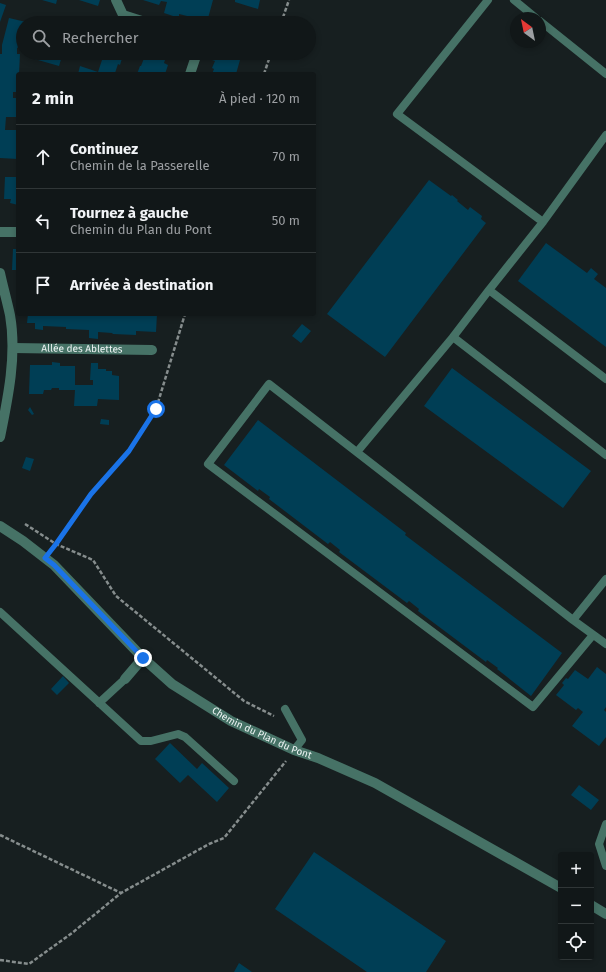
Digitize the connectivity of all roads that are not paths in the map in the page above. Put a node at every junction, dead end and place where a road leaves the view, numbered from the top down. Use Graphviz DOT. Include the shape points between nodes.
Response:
graph roads {
  1 [pos="116,0"];
  2 [pos="488,0"];
  3 [pos="514,0"];
  4 [pos="529,12"];
  5 [pos="123,16"];
  6 [pos="546,26"];
  7 [pos="194,60"];
  8 [pos="191,72"];
  9 [pos="606,74"];
  10 [pos="606,135"];
  11 [pos="543,222"];
  12 [pos="0,232"];
  13 [pos="16,232"];
  14 [pos="0,273"];
  15 [pos="489,290"];
  16 [pos="453,337"];
  17 [pos="13,348"];
  18 [pos="152,350"];
  19 [pos="606,379"];
  20 [pos="0,437"];
  21 [pos="358,452"];
  22 [pos="606,455"];
  23 [pos="0,526"];
  24 [pos="606,579"];
  25 [pos="0,612"];
  26 [pos="573,620"];
  27 [pos="593,635"];
  28 [pos="606,644"];
  29 [pos="143,658"];
  30 [pos="125,679"];
  31 [pos="99,703"];
  32 [pos="285,708"];
  33 [pos="294,750"];
  34 [pos="234,781"];
  35 [pos="606,824"];
  36 [pos="606,866"];
  37 [pos="558,886"];
  38 [pos="594,908"];
  39 [pos="606,914"];
  1 -- 5 [label="street"];
  2 -- 11 [label="lane" via="397,114"];
  3 -- 4 [label="lane"];
  6 -- 9 [label="lane"];
  7 -- 8 [label="street"];
  10 -- 11 [label="lane"];
  11 -- 15 [label="lane"];
  12 -- 13 [label="street"];
  14 -- 17 [label="street" via="10,316"];
  15 -- 16 [label="lane"];
  15 -- 19 [label="lane"];
  16 -- 21 [label="lane"];
  16 -- 22 [label="lane"];
  17 -- 18 [label="street, Allée des Ablettes"];
  17 -- 20 [label="street"];
  21 -- 26 [label="lane"];
  21 -- 27 [label="lane" via="270,384 208,464 533,707"];
  23 -- 29 [label="street, Chemin du Plan du Pont" via="54,565"];
  24 -- 26 [label="lane"];
  25 -- 31 [label="lane"];
  26 -- 27 [label="lane"];
  27 -- 28 [label="lane"];
  29 -- 30 [label="street"];
  29 -- 33 [label="street, Chemin du Plan du Pont" via="172,684 231,722"];
  30 -- 31 [label="lane"];
  31 -- 34 [label="lane" via="141,741 178,734 185,737"];
  32 -- 33 [label="lane" via="302,740"];
  33 -- 37 [label="street, Chemin du Plan du Pont" via="375,783"];
  35 -- 36 [label="lane" via="599,844"];
  38 -- 39 [label="street"];
}
